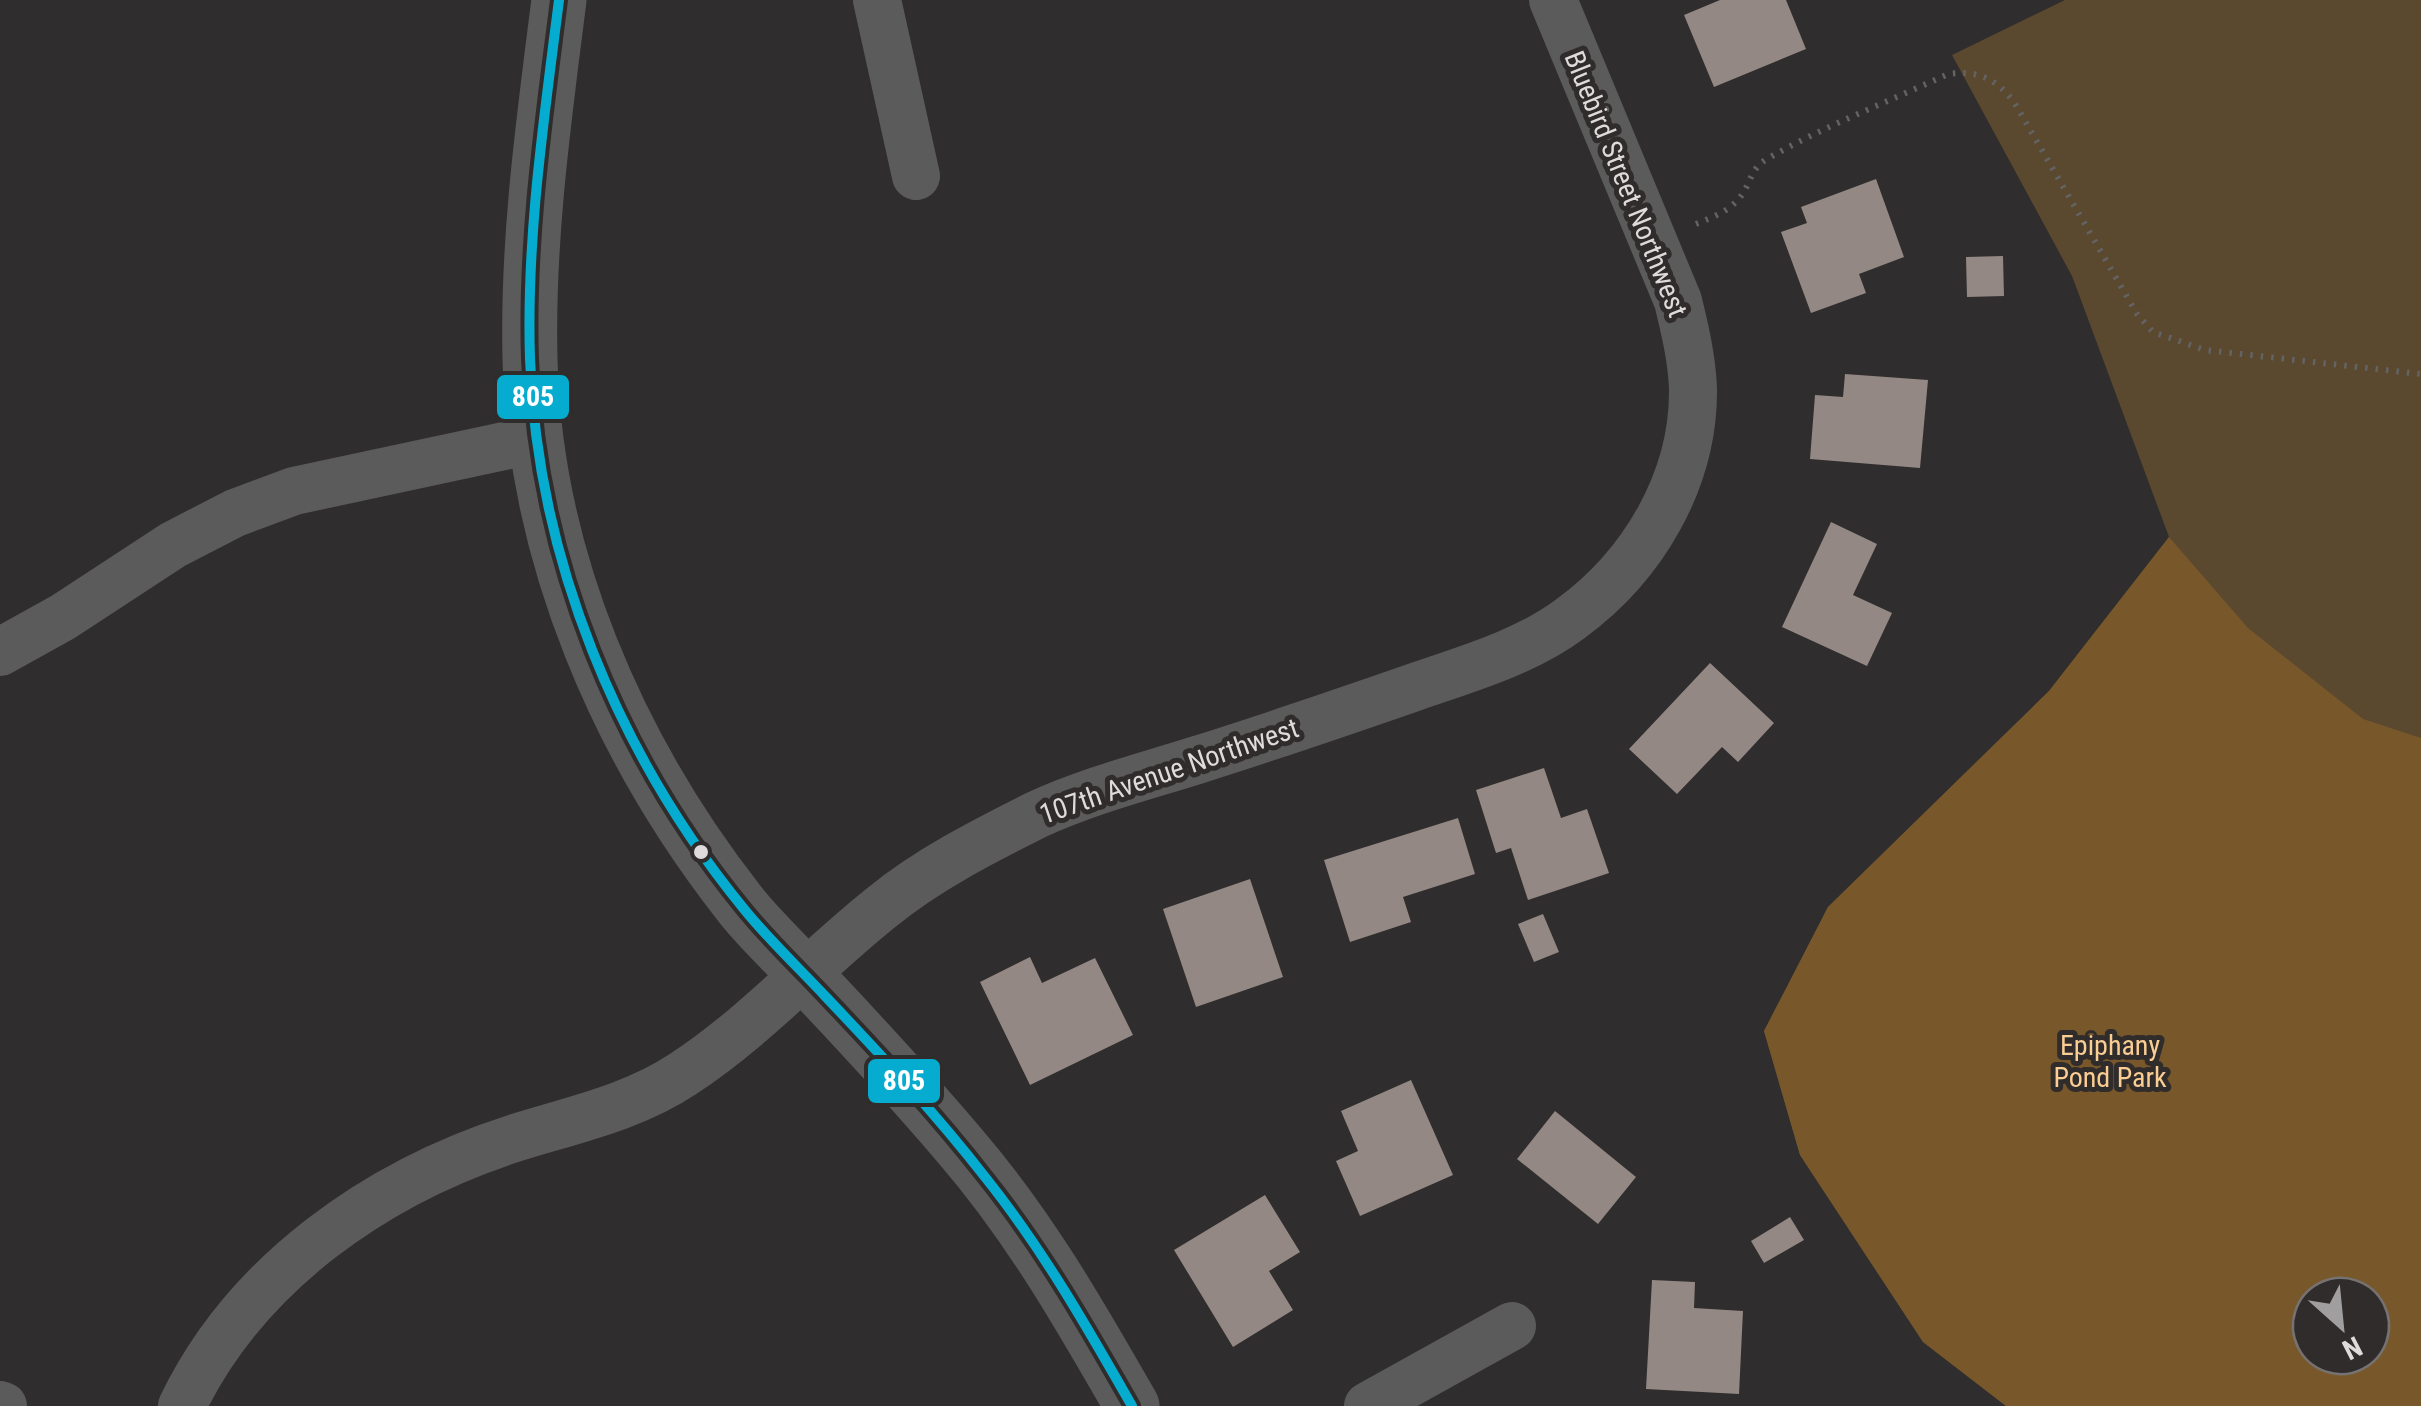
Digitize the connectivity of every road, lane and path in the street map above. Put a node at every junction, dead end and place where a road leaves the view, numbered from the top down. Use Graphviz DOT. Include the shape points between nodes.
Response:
graph roads {
  1 [pos="558,0"];
  2 [pos="877,0"];
  3 [pos="1553,0"];
  4 [pos="916,176"];
  5 [pos="1654,242"];
  6 [pos="2421,374"];
  7 [pos="536,439"];
  8 [pos="1675,488"];
  9 [pos="0,652"];
  10 [pos="804,973"];
  11 [pos="1512,1326"];
  12 [pos="182,1406"];
  13 [pos="1132,1406"];
  14 [pos="1368,1406"];
  1 -- 7 [label="street" via="530,256"];
  2 -- 4 [label="street"];
  3 -- 5 [label="street, Bluebird Street Northwest"];
  5 -- 6 [label="path" via="1732,207 1762,162 1948,74 1966,72 1987,76 2014,102 2153,332 2204,350"];
  5 -- 8 [label="street, Bluebird Street Northwest" via="1678,301 1693,391"];
  7 -- 9 [label="street" via="294,491 250,508 172,545"];
  7 -- 10 [label="street" via="579,614 630,733 676,816 741,907"];
  8 -- 10 [label="street, 107th Avenue Northwest" via="1629,562 1570,620 1536,640 1040,813 886,903"];
  10 -- 12 [label="street, 107th Avenue Northwest" via="710,1054 650,1094 465,1155 348,1216 225,1332"];
  10 -- 13 [label="street" via="1006,1202"];
  11 -- 14 [label="street"];
}
